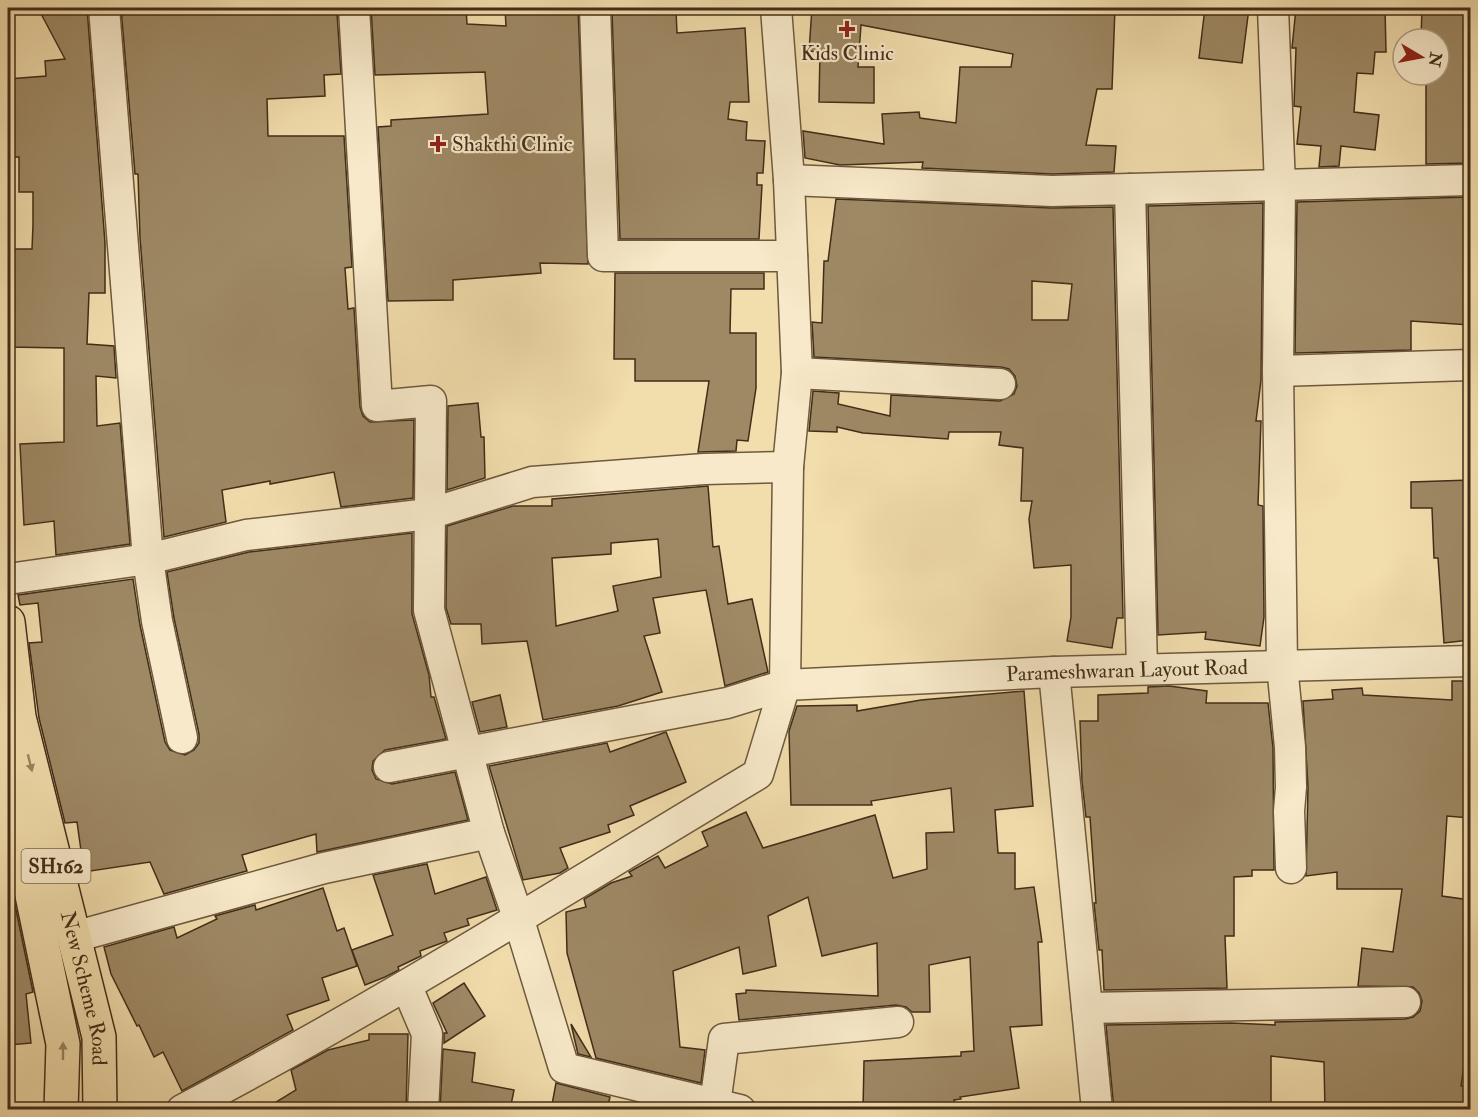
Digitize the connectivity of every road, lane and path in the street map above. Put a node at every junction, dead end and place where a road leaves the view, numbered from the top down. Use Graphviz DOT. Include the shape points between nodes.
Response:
graph roads {
  1 [pos="104,8"];
  2 [pos="354,8"];
  3 [pos="595,8"];
  4 [pos="776,8"];
  5 [pos="1273,8"];
  6 [pos="789,180"];
  7 [pos="1470,180"];
  8 [pos="1280,186"];
  9 [pos="1130,189"];
  10 [pos="792,256"];
  11 [pos="1470,365"];
  12 [pos="797,372"];
  13 [pos="1278,372"];
  14 [pos="1000,384"];
  15 [pos="788,466"];
  16 [pos="429,514"];
  17 [pos="148,559"];
  18 [pos="8,579"];
  19 [pos="8,622"];
  20 [pos="1470,661"];
  21 [pos="1282,665"];
  22 [pos="1142,669"];
  23 [pos="1054,672"];
  24 [pos="785,685"];
  25 [pos="182,738"];
  26 [pos="468,752"];
  27 [pos="389,767"];
  28 [pos="8,780"];
  29 [pos="489,833"];
  30 [pos="1291,868"];
  31 [pos="518,917"];
  32 [pos="74,937"];
  33 [pos="407,987"];
  34 [pos="1405,1002"];
  35 [pos="1087,1008"];
  36 [pos="898,1022"];
  37 [pos="625,1096"];
  38 [pos="728,1107"];
  39 [pos="61,1110"];
  40 [pos="100,1110"];
  41 [pos="182,1110"];
  42 [pos="423,1110"];
  43 [pos="1097,1110"];
  1 -- 17 [label="street"];
  2 -- 16 [label="street" via="377,406 432,401"];
  3 -- 10 [label="street" via="603,256"];
  4 -- 6 [label="street"];
  5 -- 8 [label="street"];
  6 -- 9 [label="street" via="1052,191"];
  6 -- 10 [label="street"];
  7 -- 8 [label="street"];
  8 -- 9 [label="street"];
  8 -- 13 [label="street"];
  9 -- 22 [label="street"];
  10 -- 12 [label="street"];
  11 -- 13 [label="street"];
  12 -- 14 [label="street"];
  12 -- 15 [label="street"];
  13 -- 21 [label="street"];
  15 -- 16 [label="street" via="532,482"];
  15 -- 24 [label="street"];
  16 -- 17 [label="street" via="246,535"];
  16 -- 26 [label="street" via="429,610"];
  17 -- 18 [label="street"];
  17 -- 25 [label="street"];
  19 -- 32 [label="main road, New Scheme Road / SH162, one-way" via="19,717"];
  20 -- 21 [label="street, Parameshwaran Layout Road"];
  21 -- 22 [label="street, Parameshwaran Layout Road"];
  21 -- 30 [label="street" via="1290,747"];
  22 -- 23 [label="street, Parameshwaran Layout Road"];
  23 -- 24 [label="street, Parameshwaran Layout Road"];
  23 -- 35 [label="street"];
  24 -- 26 [label="street, Parameshwaran Layout Road" via="727,703"];
  24 -- 31 [label="street" via="758,774"];
  26 -- 27 [label="street, Parameshwaran Layout Road"];
  26 -- 29 [label="street"];
  39 -- 28 [label="main road, New Scheme Road / SH162, one-way" via="63,1044"];
  29 -- 31 [label="street"];
  29 -- 32 [label="street" via="324,868"];
  31 -- 33 [label="street"];
  31 -- 37 [label="street" via="564,1068"];
  32 -- 40 [label="main road, New Scheme Road / SH162" via="99,1037"];
  33 -- 41 [label="street"];
  33 -- 42 [label="street" via="427,1034"];
  34 -- 35 [label="street"];
  35 -- 43 [label="street"];
  36 -- 38 [label="street" via="724,1039"];
  37 -- 38 [label="street"];
}
